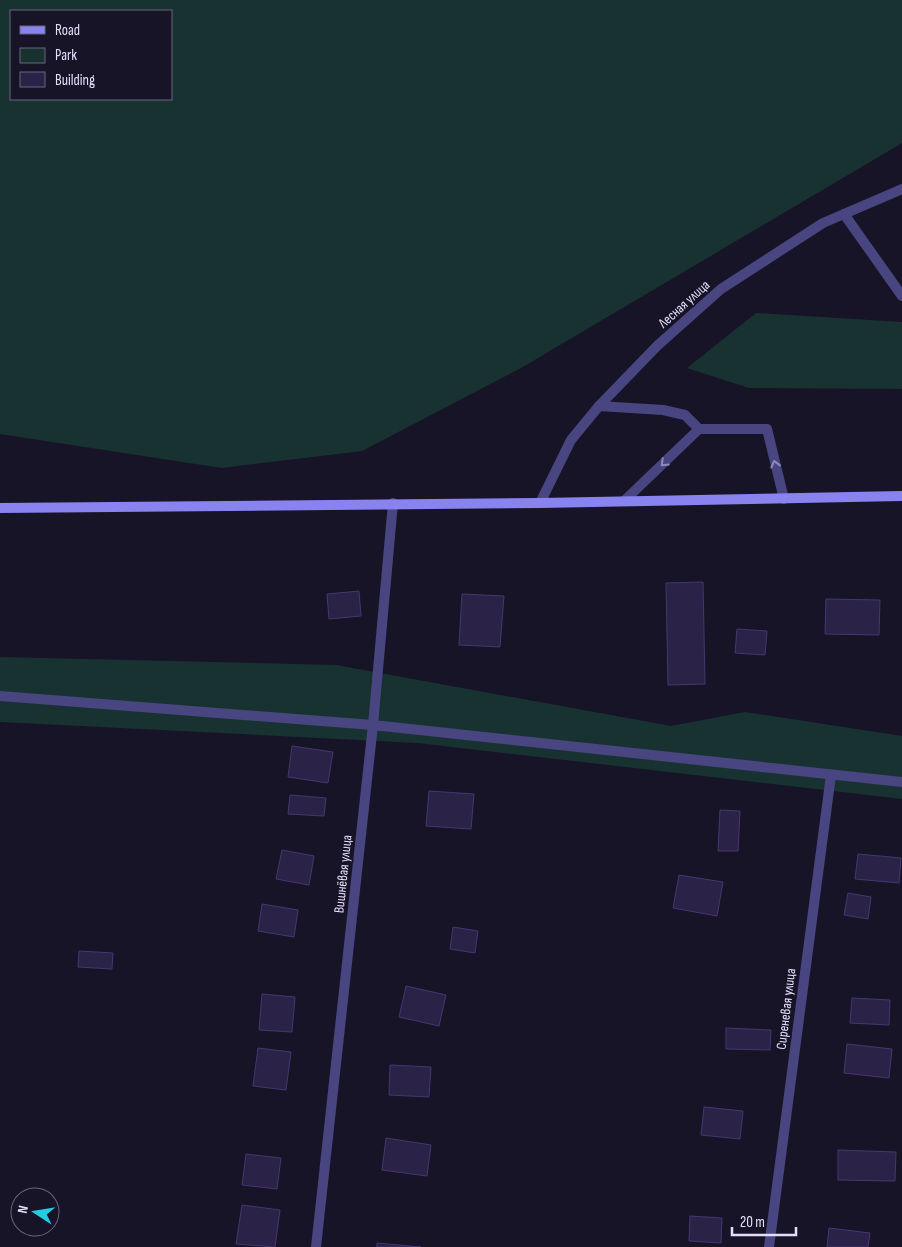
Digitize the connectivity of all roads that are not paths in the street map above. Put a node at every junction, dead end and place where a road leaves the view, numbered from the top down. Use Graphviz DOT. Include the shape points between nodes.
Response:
graph roads {
  1 [pos="902,189"];
  2 [pos="844,214"];
  3 [pos="899,294"];
  4 [pos="902,307"];
  5 [pos="599,406"];
  6 [pos="699,429"];
  7 [pos="902,496"];
  8 [pos="784,499"];
  9 [pos="624,501"];
  10 [pos="393,503"];
  11 [pos="540,503"];
  12 [pos="0,508"];
  13 [pos="0,696"];
  14 [pos="373,725"];
  15 [pos="831,775"];
  16 [pos="902,782"];
  17 [pos="316,1247"];
  18 [pos="769,1247"];
  1 -- 2 [label="street, Лесная улица"];
  2 -- 3 [label="street"];
  2 -- 5 [label="street, Лесная улица" via="823,223 722,289 657,346"];
  3 -- 4 [label="street"];
  5 -- 6 [label="street" via="662,410 685,415"];
  5 -- 11 [label="street, Лесная улица" via="571,440"];
  8 -- 6 [label="street, one-way" via="766,429"];
  6 -- 9 [label="street, one-way"];
  7 -- 8 [label="main road"];
  8 -- 9 [label="main road"];
  9 -- 11 [label="main road"];
  10 -- 11 [label="main road"];
  10 -- 12 [label="main road"];
  10 -- 14 [label="street, Вишнёвая улица"];
  13 -- 14 [label="street"];
  14 -- 15 [label="street"];
  14 -- 17 [label="street, Вишнёвая улица"];
  15 -- 16 [label="street"];
  15 -- 18 [label="street, Сиреневая улица"];
}
